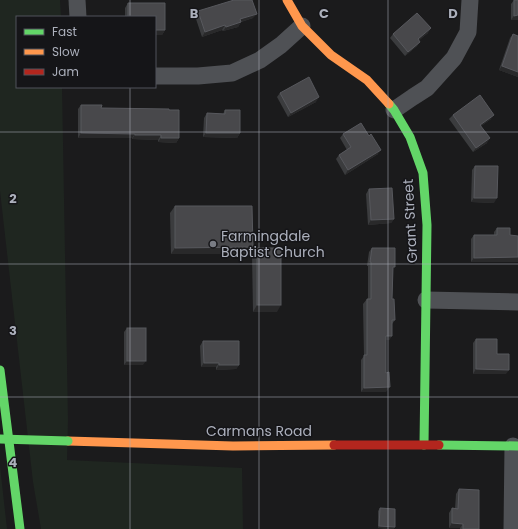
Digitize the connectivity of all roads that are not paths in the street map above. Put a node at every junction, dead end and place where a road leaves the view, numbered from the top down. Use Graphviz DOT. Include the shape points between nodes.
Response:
graph roads {
  1 [pos="77,0"];
  2 [pos="287,0"];
  3 [pos="470,0"];
  4 [pos="78,16"];
  5 [pos="302,26"];
  6 [pos="156,76"];
  7 [pos="394,110"];
  8 [pos="426,300"];
  9 [pos="518,302"];
  10 [pos="0,370"];
  11 [pos="0,439"];
  12 [pos="424,445"];
  13 [pos="516,446"];
  14 [pos="20,529"];
  15 [pos="512,529"];
  1 -- 4 [label="street"];
  2 -- 5 [label="main road, Grant Street"];
  3 -- 7 [label="street" via="468,32 454,58 427,88"];
  5 -- 6 [label="street" via="260,60 232,72 198,76"];
  5 -- 7 [label="main road, Grant Street" via="331,55 367,80"];
  7 -- 8 [label="main road, Grant Street" via="410,137 422,173 427,225"];
  8 -- 9 [label="street"];
  8 -- 12 [label="main road, Grant Street"];
  10 -- 14 [label="main road"];
  11 -- 12 [label="main road, Carmans Road, bridge" via="233,446"];
  12 -- 13 [label="main road, Carmans Road"];
  13 -- 15 [label="street"];
}
